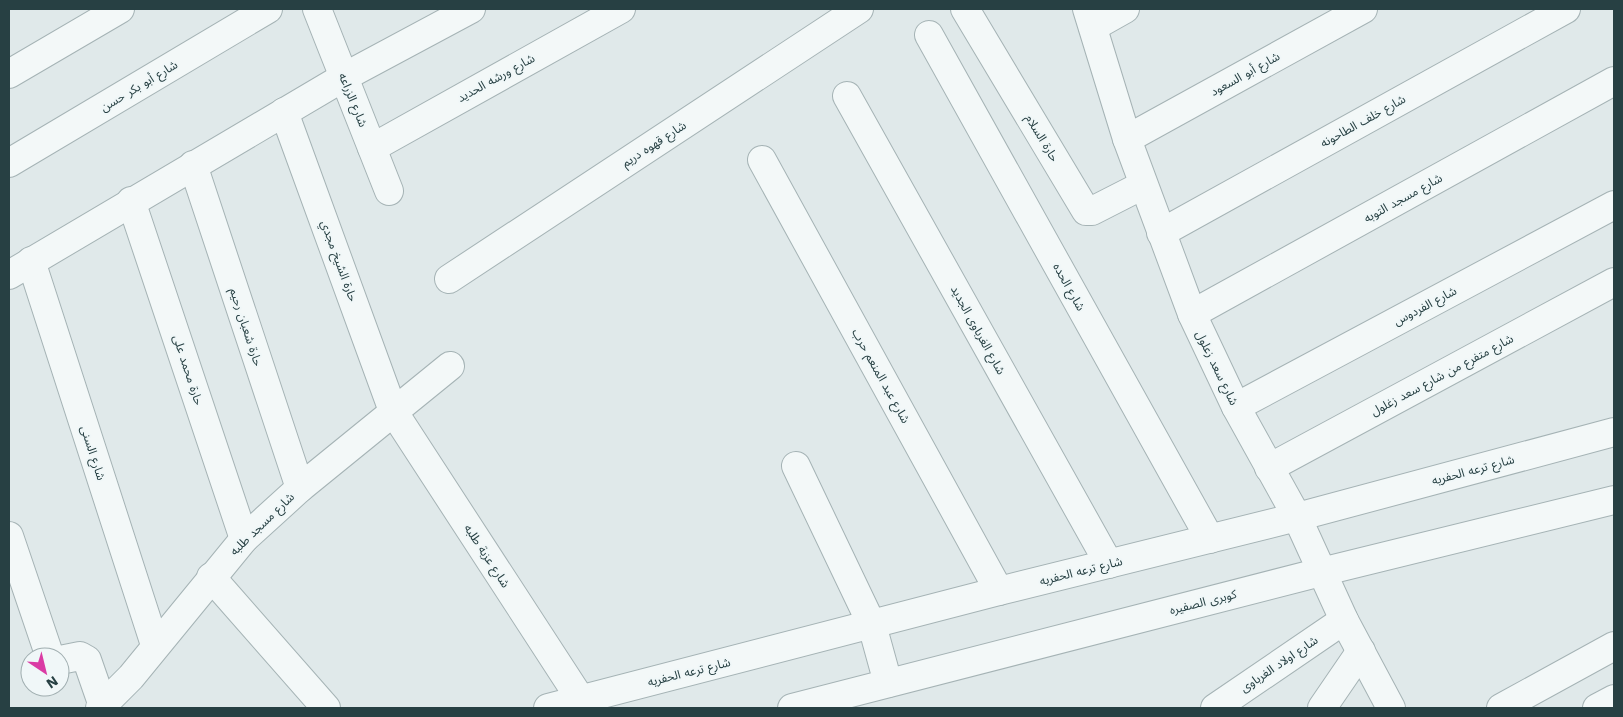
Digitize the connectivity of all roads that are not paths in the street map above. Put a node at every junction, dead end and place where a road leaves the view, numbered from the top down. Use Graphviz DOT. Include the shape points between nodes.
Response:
graph roads {
  1 [pos="120,9"];
  2 [pos="268,9"];
  3 [pos="317,9"];
  4 [pos="471,9"];
  5 [pos="621,9"];
  6 [pos="859,9"];
  7 [pos="965,9"];
  8 [pos="1125,9"];
  9 [pos="1362,9"];
  10 [pos="1566,9"];
  11 [pos="1090,18"];
  12 [pos="929,35"];
  13 [pos="9,74"];
  14 [pos="344,77"];
  15 [pos="1614,81"];
  16 [pos="846,96"];
  17 [pos="284,112"];
  18 [pos="1127,139"];
  19 [pos="372,148"];
  20 [pos="762,160"];
  21 [pos="9,163"];
  22 [pos="193,165"];
  23 [pos="1143,185"];
  24 [pos="389,191"];
  25 [pos="131,201"];
  26 [pos="1614,205"];
  27 [pos="1161,233"];
  28 [pos="20,268"];
  29 [pos="449,279"];
  30 [pos="1614,282"];
  31 [pos="1192,314"];
  32 [pos="450,366"];
  33 [pos="1236,406"];
  34 [pos="393,411"];
  35 [pos="1614,432"];
  36 [pos="796,466"];
  37 [pos="1269,468"];
  38 [pos="300,488"];
  39 [pos="1614,500"];
  40 [pos="1297,517"];
  41 [pos="9,536"];
  42 [pos="244,538"];
  43 [pos="1210,539"];
  44 [pos="1109,564"];
  45 [pos="1321,572"];
  46 [pos="211,577"];
  47 [pos="999,590"];
  48 [pos="1344,620"];
  49 [pos="872,625"];
  50 [pos="156,645"];
  51 [pos="1614,646"];
  52 [pos="47,647"];
  53 [pos="1361,651"];
  54 [pos="70,658"];
  55 [pos="888,683"];
  56 [pos="1614,699"];
  57 [pos="581,700"];
  58 [pos="101,707"];
  59 [pos="326,708"];
  60 [pos="548,708"];
  61 [pos="792,708"];
  62 [pos="1215,708"];
  63 [pos="1322,708"];
  64 [pos="1391,708"];
  65 [pos="1501,708"];
  66 [pos="1597,708"];
  1 -- 13 [label="street"];
  2 -- 21 [label="street, شارع أبو بكر حسن"];
  3 -- 14 [label="street, شارع الزراعه"];
  4 -- 14 [label="street"];
  5 -- 19 [label="street, شارع ورشه الحديد"];
  6 -- 29 [label="street, شارع قهوه دريم"];
  7 -- 23 [label="street, حارة السلام" via="1086,211"];
  8 -- 11 [label="street"];
  9 -- 18 [label="street, شارع أبو السعود"];
  10 -- 27 [label="street, شارع خلف الطاحونه"];
  11 -- 18 [label="street, شارع سعد زعلول"];
  12 -- 43 [label="street, شارع الحده"];
  14 -- 17 [label="street"];
  14 -- 19 [label="street, شارع الزراعه"];
  15 -- 31 [label="street, شارع مسجد التوبه"];
  16 -- 44 [label="street, شارع الغرباوى الجديد"];
  17 -- 22 [label="street"];
  17 -- 34 [label="street, حارة الشيخ مجدي"];
  18 -- 23 [label="street, شارع سعد زعلول"];
  19 -- 24 [label="street, شارع الزراعه"];
  20 -- 47 [label="street, شارع عبد المنعم حرب"];
  22 -- 25 [label="street"];
  22 -- 38 [label="street, حارة شعبان رحيم"];
  23 -- 27 [label="street, شارع سعد زعلول"];
  25 -- 28 [label="street"];
  25 -- 42 [label="street, حارة محمد على"];
  26 -- 33 [label="street, شارع الفردوس"];
  27 -- 31 [label="street, شارع سعد زعلول"];
  28 -- 50 [label="street, شارع السنى"];
  30 -- 37 [label="street, شارع متفرع من شارع سعد زغلول"];
  31 -- 33 [label="street, شارع سعد زعلول"];
  32 -- 34 [label="street, شارع مسجد طلبه"];
  33 -- 37 [label="street, شارع سعد زعلول"];
  34 -- 38 [label="street, شارع مسجد طلبه"];
  34 -- 57 [label="street, شارع عزبة طلبه"];
  35 -- 40 [label="street, شارع ترعه الحفريه"];
  36 -- 49 [label="street"];
  37 -- 40 [label="street, شارع سعد زعلول"];
  38 -- 42 [label="street, شارع مسجد طلبه"];
  39 -- 45 [label="street, كوبرى الصفيره"];
  40 -- 43 [label="street, شارع ترعه الحفريه"];
  40 -- 45 [label="street, شارع سعد زعلول"];
  41 -- 52 [label="street"];
  42 -- 46 [label="street, شارع مسجد طلبه"];
  43 -- 44 [label="street, شارع ترعه الحفريه"];
  44 -- 47 [label="street, شارع ترعه الحفريه"];
  45 -- 48 [label="street, شارع سعد زعلول"];
  45 -- 55 [label="street, كوبرى الصفيره"];
  46 -- 50 [label="street, شارع مسجد طلبه"];
  46 -- 59 [label="street"];
  47 -- 49 [label="street, شارع ترعه الحفريه"];
  48 -- 53 [label="street, شارع سعد زعلول"];
  48 -- 62 [label="street, شارع اولاد الغرباوى"];
  49 -- 55 [label="street"];
  49 -- 57 [label="street, شارع ترعه الحفريه"];
  50 -- 58 [label="street, شارع مسجد طلبه" via="131,677"];
  51 -- 65 [label="street"];
  53 -- 63 [label="street"];
  53 -- 64 [label="street, شارع سعد زعلول"];
  54 -- 58 [label="street" via="80,656 87,660"];
  55 -- 61 [label="street, كوبرى الصفيره"];
  56 -- 66 [label="street"];
  57 -- 60 [label="street, شارع ترعه الحفريه"];
}
